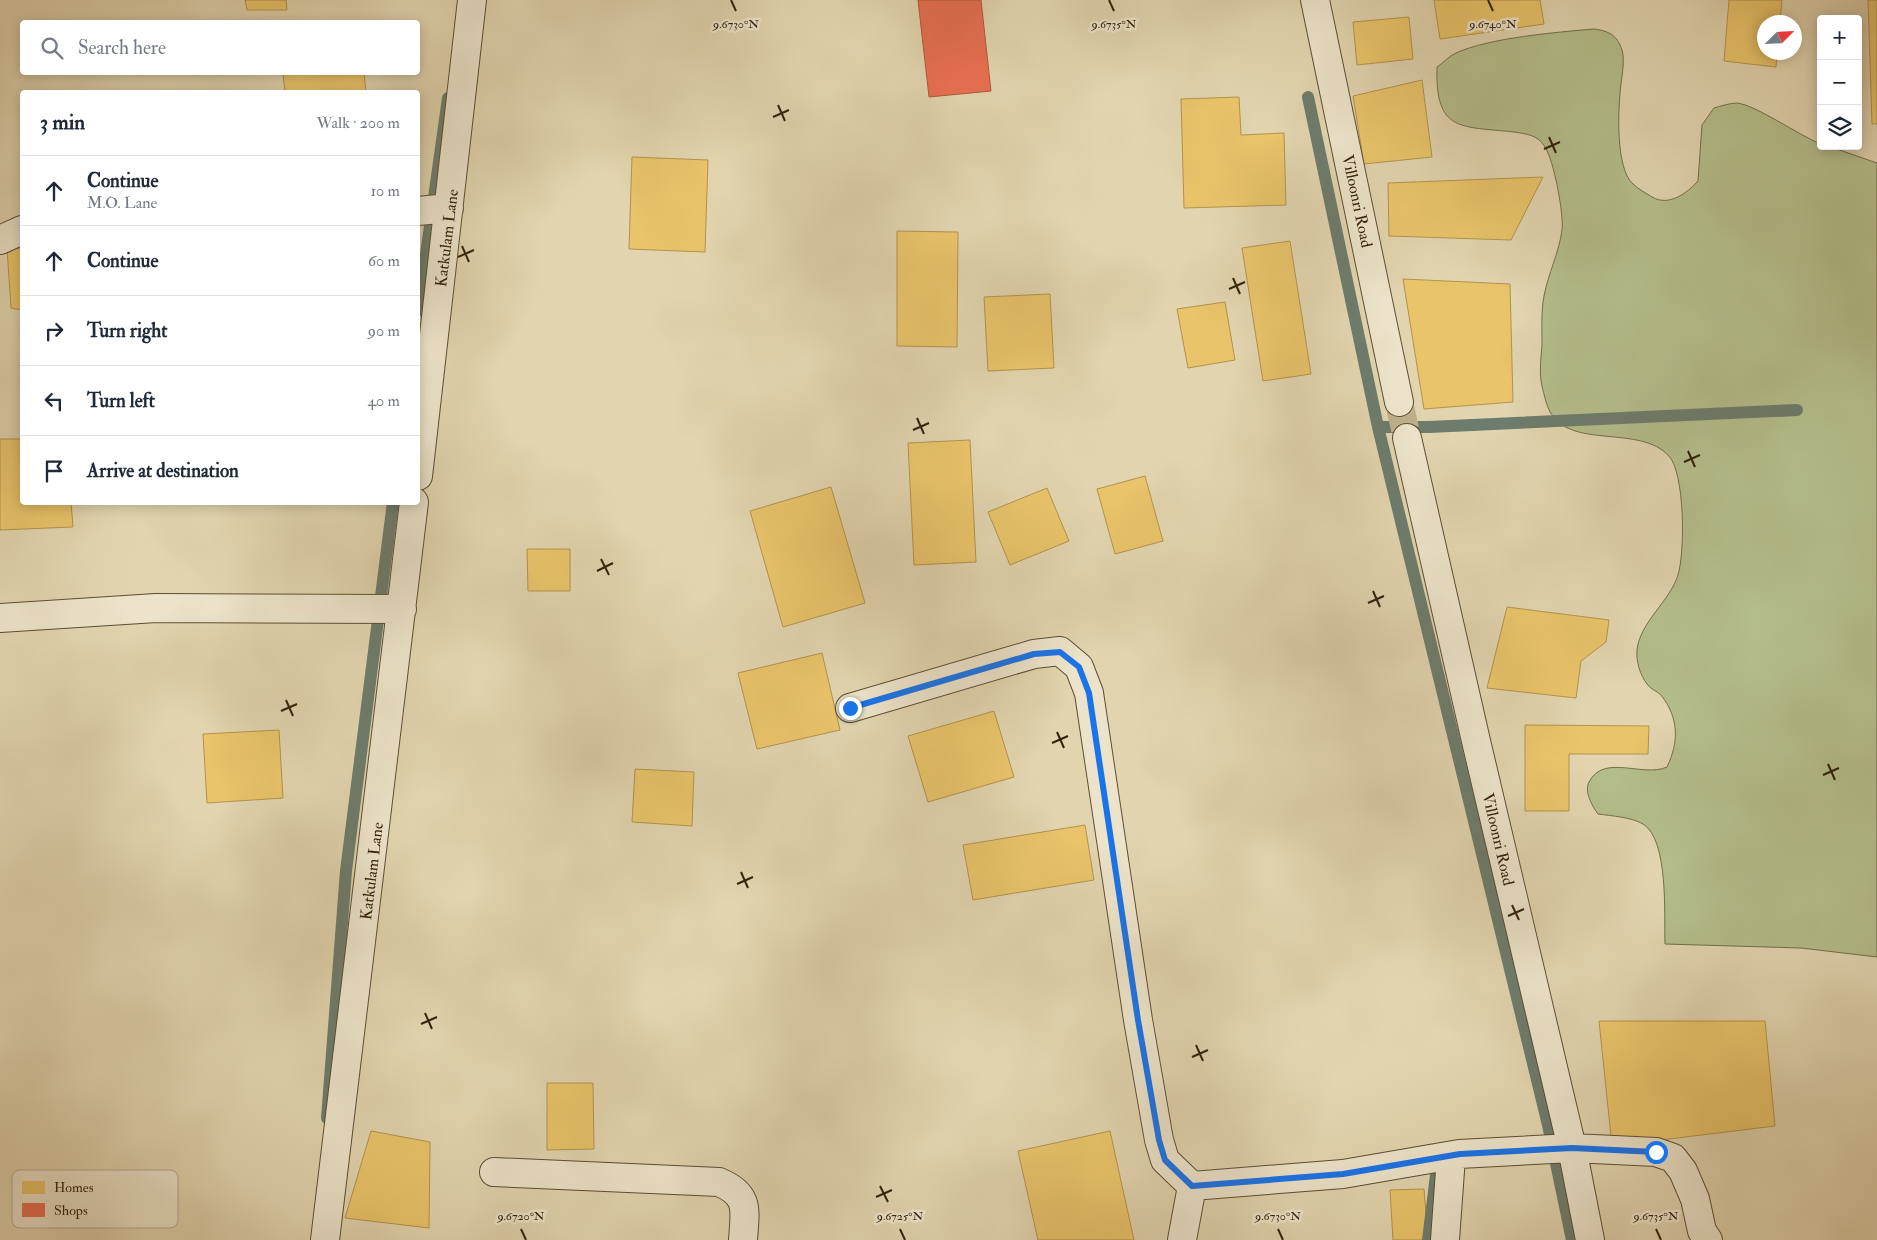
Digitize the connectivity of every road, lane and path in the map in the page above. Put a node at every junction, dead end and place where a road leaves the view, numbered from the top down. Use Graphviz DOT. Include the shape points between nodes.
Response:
graph roads {
  1 [pos="472,0"];
  2 [pos="1315,0"];
  3 [pos="449,208"];
  4 [pos="420,211"];
  5 [pos="20,231"];
  6 [pos="0,240"];
  7 [pos="1399,402"];
  8 [pos="1407,438"];
  9 [pos="420,459"];
  10 [pos="414,505"];
  11 [pos="402,609"];
  12 [pos="0,618"];
  13 [pos="850,708"];
  14 [pos="1572,1148"];
  15 [pos="1451,1157"];
  16 [pos="494,1172"];
  17 [pos="1192,1186"];
  18 [pos="325,1240"];
  19 [pos="744,1240"];
  20 [pos="1182,1240"];
  21 [pos="1445,1240"];
  22 [pos="1590,1240"];
  23 [pos="1708,1240"];
  1 -- 3 [label="street, Katkulam Lane"];
  2 -- 7 [label="street, Villoonri Road"];
  3 -- 4 [label="street"];
  3 -- 9 [label="street, Katkulam Lane"];
  5 -- 6 [label="street"];
  8 -- 14 [label="street, Villoonri Road"];
  10 -- 11 [label="street, Katkulam Lane"];
  11 -- 12 [label="street" via="156,608"];
  11 -- 18 [label="street, Katkulam Lane"];
  13 -- 17 [label="street" via="1034,654 1060,652 1079,667 1089,693 1159,1140 1165,1160"];
  14 -- 15 [label="street"];
  14 -- 22 [label="street, Villoonri Road"];
  14 -- 23 [label="street" via="1656,1152 1673,1158 1695,1199 1702,1230"];
  15 -- 17 [label="street" via="1343,1174"];
  15 -- 21 [label="street"];
  16 -- 19 [label="street" via="719,1182 735,1189 745,1207"];
  17 -- 20 [label="street"];
}
